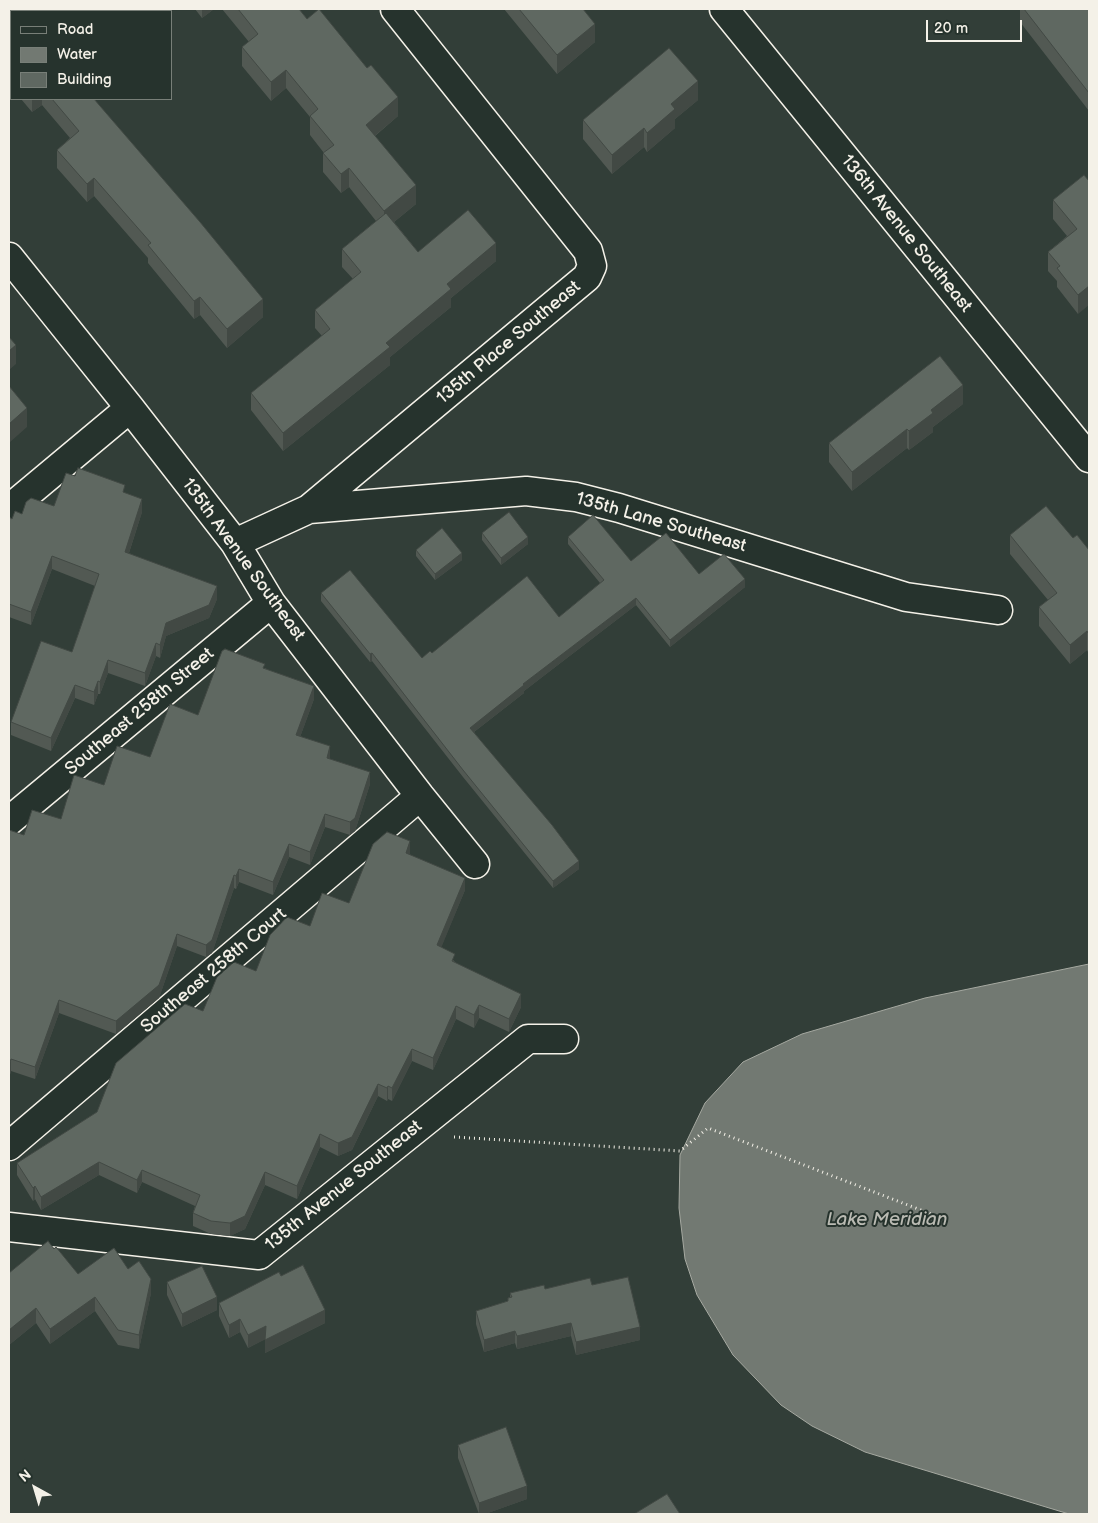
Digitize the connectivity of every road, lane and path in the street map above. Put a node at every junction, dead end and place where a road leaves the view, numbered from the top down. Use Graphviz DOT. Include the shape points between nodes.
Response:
graph roads {
  1 [pos="395,9"];
  2 [pos="724,9"];
  3 [pos="9,257"];
  4 [pos="130,408"];
  5 [pos="1089,458"];
  6 [pos="9,509"];
  7 [pos="310,509"];
  8 [pos="235,543"];
  9 [pos="271,603"];
  10 [pos="998,610"];
  11 [pos="420,796"];
  12 [pos="9,821"];
  13 [pos="475,864"];
  14 [pos="564,1038"];
  15 [pos="409,1134"];
  16 [pos="9,1146"];
  17 [pos="939,1216"];
  18 [pos="9,1227"];
  1 -- 7 [label="street, 135th Place Southeast" via="588,251 592,266 587,277"];
  2 -- 5 [label="street, 136th Avenue Southeast"];
  3 -- 4 [label="street, 135th Avenue Southeast"];
  4 -- 6 [label="street"];
  4 -- 8 [label="street, 135th Avenue Southeast"];
  7 -- 8 [label="street, 135th Lane Southeast"];
  7 -- 10 [label="street, 135th Lane Southeast" via="526,491 576,497 906,597"];
  8 -- 9 [label="street, 135th Avenue Southeast"];
  9 -- 11 [label="street, 135th Avenue Southeast"];
  9 -- 12 [label="street, Southeast 258th Street"];
  11 -- 13 [label="street, 135th Avenue Southeast"];
  11 -- 16 [label="street, Southeast 258th Court"];
  14 -- 15 [label="street, 135th Avenue Southeast" via="528,1039"];
  15 -- 17 [label="path" via="680,1151 708,1128"];
  15 -- 18 [label="street, 135th Avenue Southeast" via="259,1255"];
}
